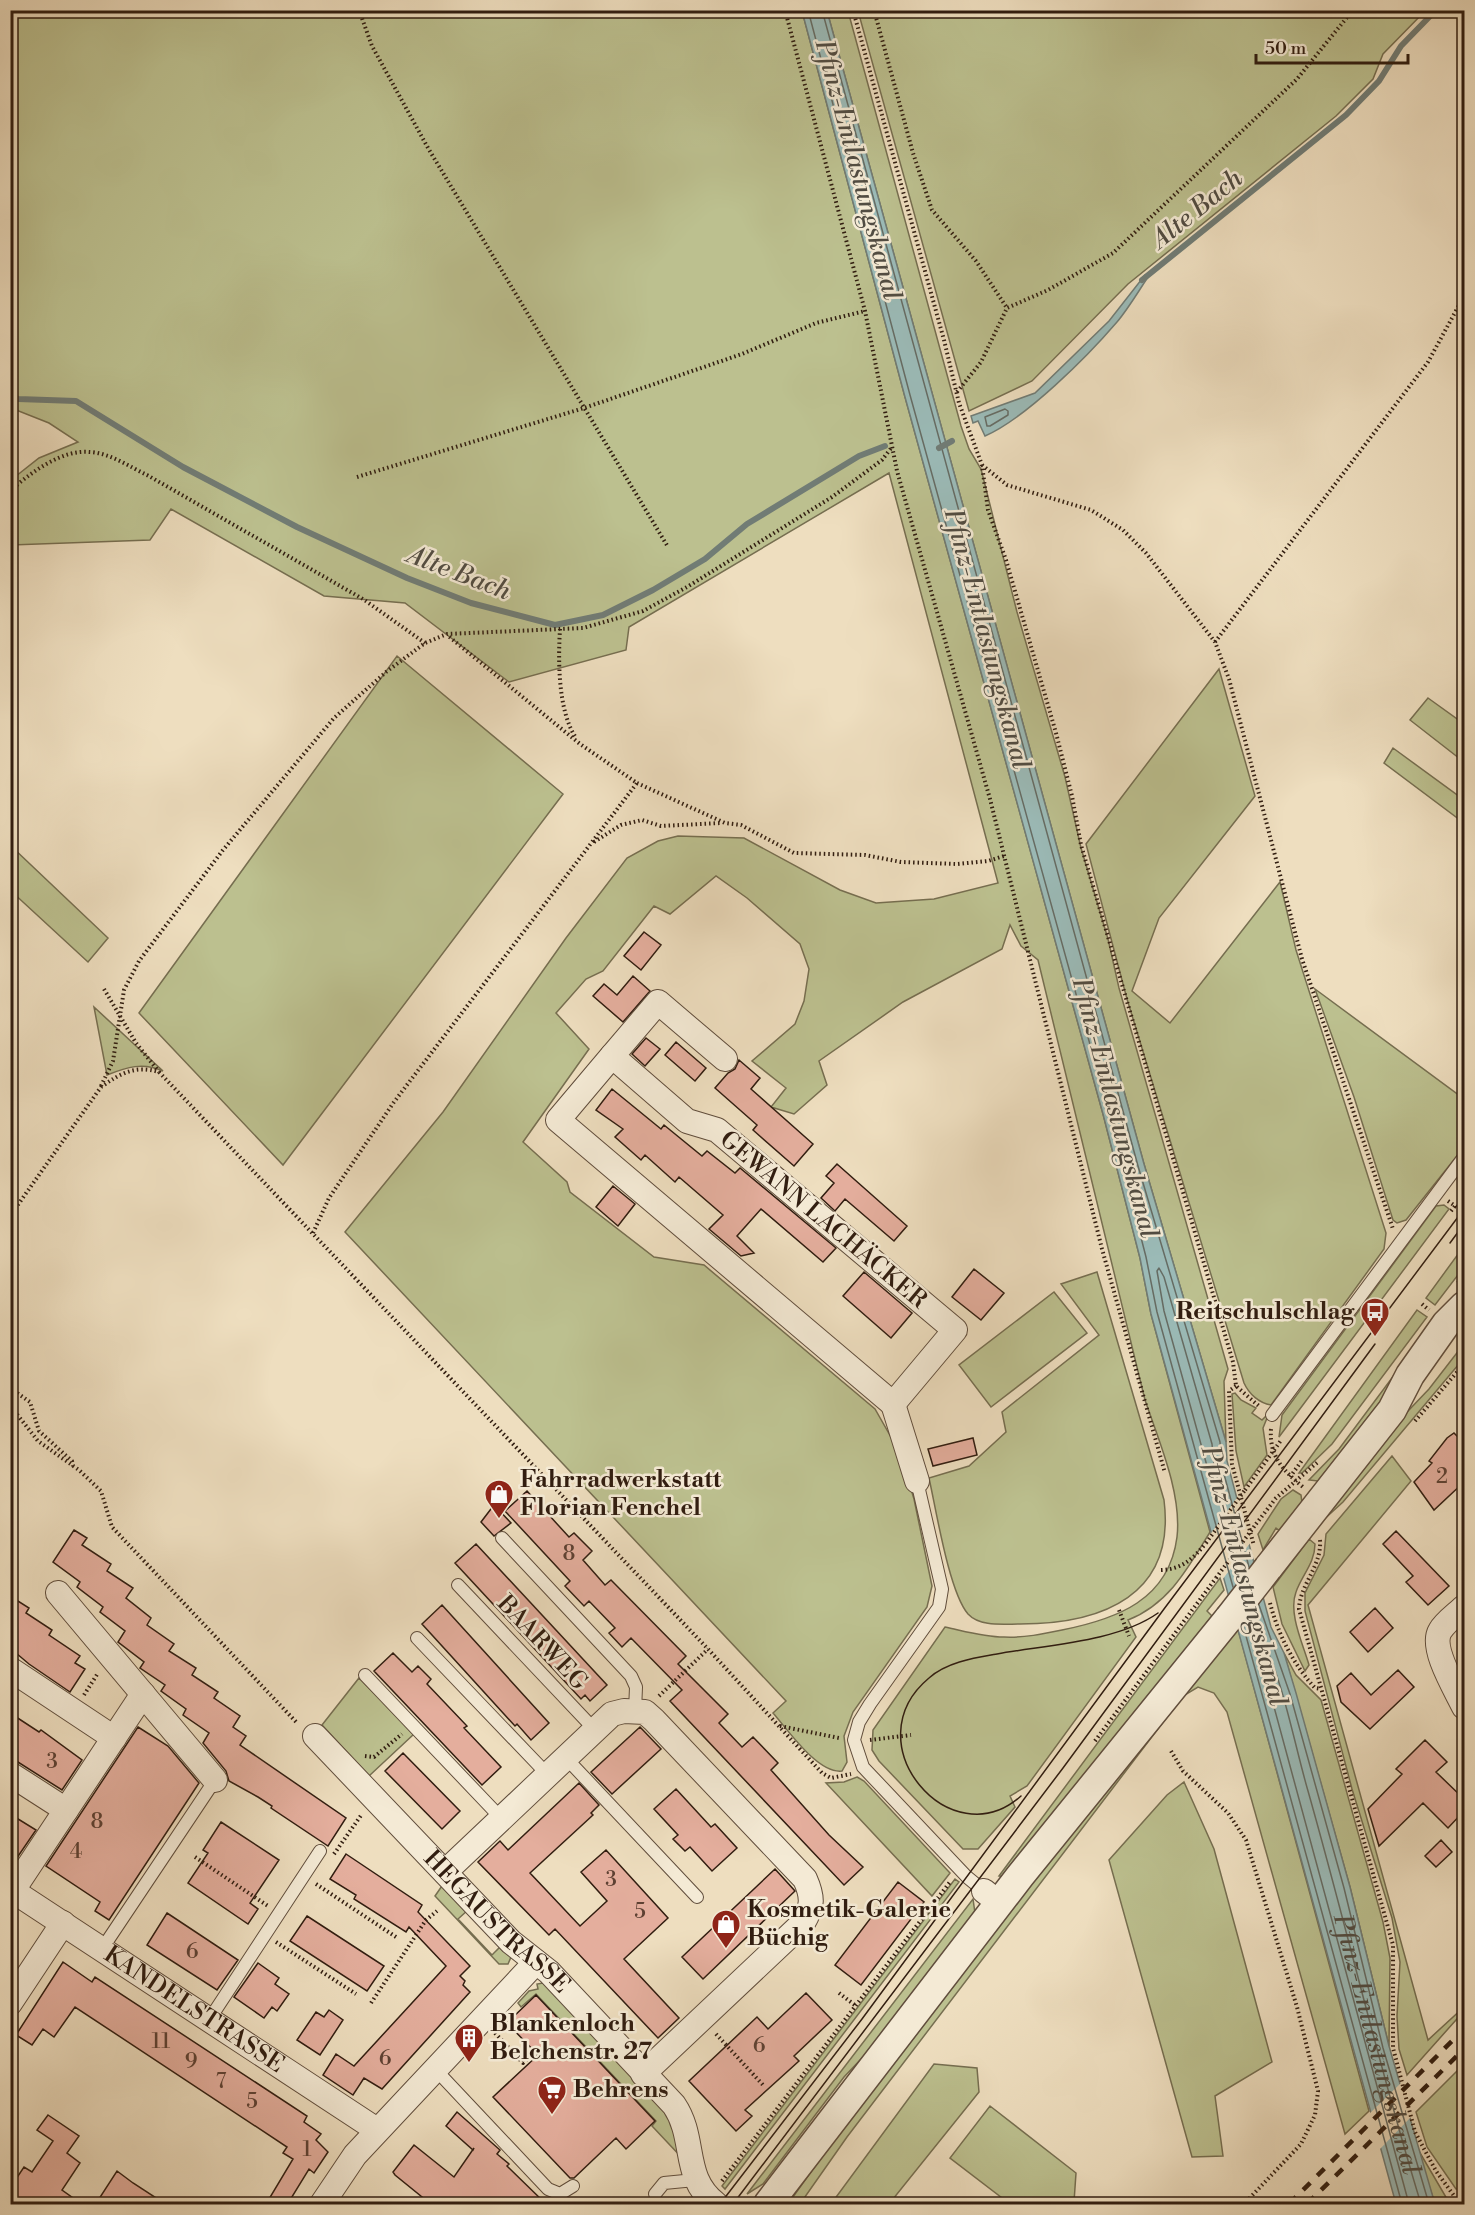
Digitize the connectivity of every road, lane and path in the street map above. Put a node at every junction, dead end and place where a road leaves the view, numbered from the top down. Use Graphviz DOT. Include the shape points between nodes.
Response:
graph roads {
  1 [pos="359,10"];
  2 [pos="785,10"];
  3 [pos="853,10"];
  4 [pos="874,10"];
  5 [pos="1353,10"];
  6 [pos="1464,296"];
  7 [pos="1007,308"];
  8 [pos="865,311"];
  9 [pos="956,392"];
  10 [pos="584,408"];
  11 [pos="891,447"];
  12 [pos="982,465"];
  13 [pos="357,477"];
  14 [pos="10,490"];
  15 [pos="668,547"];
  16 [pos="560,629"];
  17 [pos="447,634"];
  18 [pos="1215,642"];
  19 [pos="425,643"];
  20 [pos="580,744"];
  21 [pos="637,783"];
  22 [pos="725,823"];
  23 [pos="588,847"];
  24 [pos="1004,856"];
  25 [pos="104,989"];
  26 [pos="120,1016"];
  27 [pos="612,1056"];
  28 [pos="725,1059"];
  29 [pos="159,1072"];
  30 [pos="101,1087"];
  31 [pos="1464,1157"];
  32 [pos="1455,1206"];
  33 [pos="1451,1211"];
  34 [pos="10,1216"];
  35 [pos="313,1233"];
  36 [pos="1400,1244"];
  37 [pos="1464,1306"];
  38 [pos="1464,1329"];
  39 [pos="1236,1386"];
  40 [pos="10,1388"];
  41 [pos="10,1398"];
  42 [pos="893,1404"];
  43 [pos="1392,1410"];
  44 [pos="1272,1415"];
  45 [pos="1282,1439"];
  46 [pos="1272,1451"];
  47 [pos="1303,1459"];
  48 [pos="73,1466"];
  49 [pos="1165,1473"];
  50 [pos="1290,1477"];
  51 [pos="917,1481"];
  52 [pos="1320,1534"];
  53 [pos="502,1538"];
  54 [pos="1262,1562"];
  55 [pos="1161,1570"];
  56 [pos="458,1585"];
  57 [pos="58,1593"];
  58 [pos="1269,1602"];
  59 [pos="1464,1607"];
  60 [pos="1119,1610"];
  61 [pos="1129,1636"];
  62 [pos="417,1638"];
  63 [pos="708,1649"];
  64 [pos="110,1655"];
  65 [pos="10,1669"];
  66 [pos="365,1675"];
  67 [pos="1321,1689"];
  68 [pos="143,1694"];
  69 [pos="1464,1707"];
  70 [pos="74,1711"];
  71 [pos="640,1712"];
  72 [pos="780,1726"];
  73 [pos="416,1728"];
  74 [pos="595,1730"];
  75 [pos="911,1735"];
  76 [pos="315,1737"];
  77 [pos="114,1738"];
  78 [pos="854,1740"];
  79 [pos="1090,1748"];
  80 [pos="1171,1751"];
  81 [pos="566,1758"];
  82 [pos="358,1764"];
  83 [pos="863,1767"];
  84 [pos="10,1774"];
  85 [pos="548,1775"];
  86 [pos="214,1780"];
  87 [pos="374,1797"];
  88 [pos="66,1810"];
  89 [pos="502,1819"];
  90 [pos="320,1851"];
  91 [pos="195,1857"];
  92 [pos="960,1869"];
  93 [pos="445,1872"];
  94 [pos="303,1876"];
  95 [pos="12,1890"];
  96 [pos="697,1897"];
  97 [pos="992,1897"];
  98 [pos="437,1911"];
  99 [pos="279,1913"];
  100 [pos="63,1923"];
  101 [pos="264,1935"];
  102 [pos="396,1937"];
  103 [pos="102,1949"];
  104 [pos="536,1962"];
  105 [pos="839,1993"];
  106 [pos="356,1994"];
  107 [pos="10,2003"];
  108 [pos="371,2003"];
  109 [pos="856,2006"];
  110 [pos="701,2018"];
  111 [pos="209,2020"];
  112 [pos="489,2027"];
  113 [pos="535,2052"];
  114 [pos="435,2069"];
  115 [pos="643,2074"];
  116 [pos="764,2085"];
  117 [pos="377,2130"];
  118 [pos="573,2186"];
  119 [pos="655,2194"];
  120 [pos="706,2197"];
  121 [pos="322,2205"];
  122 [pos="768,2205"];
  123 [pos="1244,2205"];
  124 [pos="1460,2205"];
  1 -- 10 [label="path" via="372,46 428,148"];
  2 -- 8 [label="path"];
  3 -- 9 [label="path"];
  4 -- 7 [label="path" via="932,210 976,261"];
  5 -- 7 [label="path" via="1297,79 1113,253 1048,291"];
  6 -- 18 [label="path" via="1428,362"];
  7 -- 9 [label="path" via="981,362"];
  8 -- 10 [label="path" via="816,323 742,354"];
  8 -- 11 [label="path"];
  9 -- 12 [label="path"];
  10 -- 13 [label="path"];
  10 -- 15 [label="path"];
  11 -- 16 [label="path" via="882,460 832,497 687,587 643,611 583,628"];
  11 -- 24 [label="path"];
  12 -- 18 [label="path" via="1007,485 1091,510 1123,530 1146,553"];
  12 -- 39 [label="path" via="988,510 1056,733 1081,845 1233,1362"];
  14 -- 19 [label="path" via="51,462 72,455 89,452 111,458 363,599"];
  16 -- 17 [label="path"];
  16 -- 20 [label="path" via="563,706 569,728"];
  17 -- 19 [label="path"];
  17 -- 20 [label="path"];
  18 -- 36 [label="path" via="1229,679 1302,959"];
  19 -- 26 [label="path" via="334,718 223,850 139,961 124,990"];
  20 -- 21 [label="path"];
  21 -- 22 [label="path"];
  21 -- 23 [label="path"];
  22 -- 23 [label="path" via="661,826 642,820 621,825"];
  22 -- 24 [label="path" via="741,825 794,853 957,864"];
  23 -- 35 [label="path" via="394,1102 329,1198"];
  24 -- 49 [label="path" via="1102,1249"];
  25 -- 26 [label="path"];
  26 -- 29 [label="path"];
  26 -- 30 [label="path" via="113,1061"];
  27 -- 28 [label="street" via="658,1002"];
  27 -- 42 [label="street" via="558,1120"];
  27 -- 42 [label="street, GEWANN LACHÄCKER" via="687,1121 717,1130 956,1330"];
  29 -- 30 [label="path" via="122,1072"];
  29 -- 35 [label="path"];
  30 -- 34 [label="path"];
  31 -- 36 [label="lane"];
  32 -- 33 [label="path"];
  35 -- 63 [label="path"];
  36 -- 44 [label="lane"];
  37 -- 43 [label="street" via="1446,1324 1410,1375"];
  38 -- 43 [label="street" via="1421,1385"];
  39 -- 44 [label="path"];
  39 -- 54 [label="path" via="1229,1391 1232,1464"];
  40 -- 48 [label="path" via="30,1402 39,1431"];
  41 -- 48 [label="path" via="16,1413 38,1441"];
  42 -- 51 [label="street"];
  43 -- 54 [label="street"];
  44 -- 46 [label="path"];
  45 -- 46 [label="path"];
  46 -- 50 [label="path"];
  46 -- 55 [label="path, bridge" via="1194,1558 1179,1567"];
  47 -- 50 [label="path"];
  48 -- 76 [label="path" via="101,1491 112,1527 299,1725"];
  50 -- 79 [label="path, bridge" via="1297,1482 1276,1498"];
  51 -- 78 [label="lane" via="942,1588 939,1607 870,1704"];
  52 -- 67 [label="path" via="1321,1551 1300,1594 1299,1609"];
  53 -- 71 [label="lane" via="632,1677"];
  54 -- 97 [label="street, bridge" via="1229,1618"];
  56 -- 74 [label="lane, BAARWEG"];
  57 -- 64 [label="street"];
  58 -- 67 [label="path" via="1299,1671 1315,1688"];
  59 -- 69 [label="street" via="1440,1630 1437,1642"];
  60 -- 61 [label="path"];
  62 -- 85 [label="lane"];
  63 -- 71 [label="path"];
  63 -- 72 [label="path"];
  64 -- 68 [label="street"];
  64 -- 70 [label="path"];
  65 -- 70 [label="street"];
  66 -- 73 [label="lane"];
  67 -- 124 [label="path" via="1393,1945 1393,2048 1422,2147"];
  68 -- 77 [label="street"];
  68 -- 86 [label="street"];
  70 -- 77 [label="street"];
  71 -- 74 [label="street" via="612,1714"];
  71 -- 110 [label="street" via="805,1879 812,1896 811,1910 803,1923"];
  72 -- 78 [label="path"];
  72 -- 83 [label="path" via="831,1778 842,1778"];
  73 -- 82 [label="path" via="397,1735 374,1757 362,1756"];
  73 -- 89 [label="lane"];
  74 -- 81 [label="street"];
  75 -- 78 [label="path"];
  76 -- 87 [label="street, HEGAUSTRASSE"];
  77 -- 88 [label="street"];
  78 -- 83 [label="lane"];
  80 -- 123 [label="path" via="1183,1771 1228,1813 1246,1840 1318,2091 1315,2115 1301,2144"];
  81 -- 85 [label="street"];
  81 -- 96 [label="lane"];
  83 -- 92 [label="lane"];
  84 -- 88 [label="street"];
  85 -- 89 [label="street"];
  86 -- 103 [label="lane"];
  87 -- 90 [label="path" via="336,1854"];
  87 -- 93 [label="street, HEGAUSTRASSE"];
  88 -- 95 [label="street"];
  89 -- 93 [label="street"];
  90 -- 94 [label="lane"];
  91 -- 99 [label="path"];
  92 -- 97 [label="lane"];
  92 -- 109 [label="path"];
  93 -- 104 [label="street, HEGAUSTRASSE" via="511,1942"];
  94 -- 99 [label="lane"];
  94 -- 102 [label="path"];
  95 -- 100 [label="street, KANDELSTRASSE"];
  97 -- 122 [label="street"];
  98 -- 108 [label="path" via="426,1920"];
  99 -- 101 [label="lane"];
  100 -- 103 [label="street, KANDELSTRASSE"];
  100 -- 107 [label="street"];
  101 -- 106 [label="path"];
  101 -- 111 [label="lane"];
  103 -- 111 [label="street, KANDELSTRASSE"];
  104 -- 114 [label="street"];
  104 -- 115 [label="street, HEGAUSTRASSE"];
  105 -- 109 [label="path"];
  109 -- 120 [label="path"];
  110 -- 115 [label="street"];
  110 -- 116 [label="path"];
  111 -- 117 [label="street, KANDELSTRASSE"];
  112 -- 113 [label="path" via="523,2063"];
  114 -- 117 [label="street"];
  114 -- 118 [label="lane" via="548,2189 560,2194"];
  115 -- 120 [label="street, HEGAUSTRASSE" via="682,2116"];
  117 -- 121 [label="street"];
  119 -- 120 [label="lane" via="664,2183"];
}
